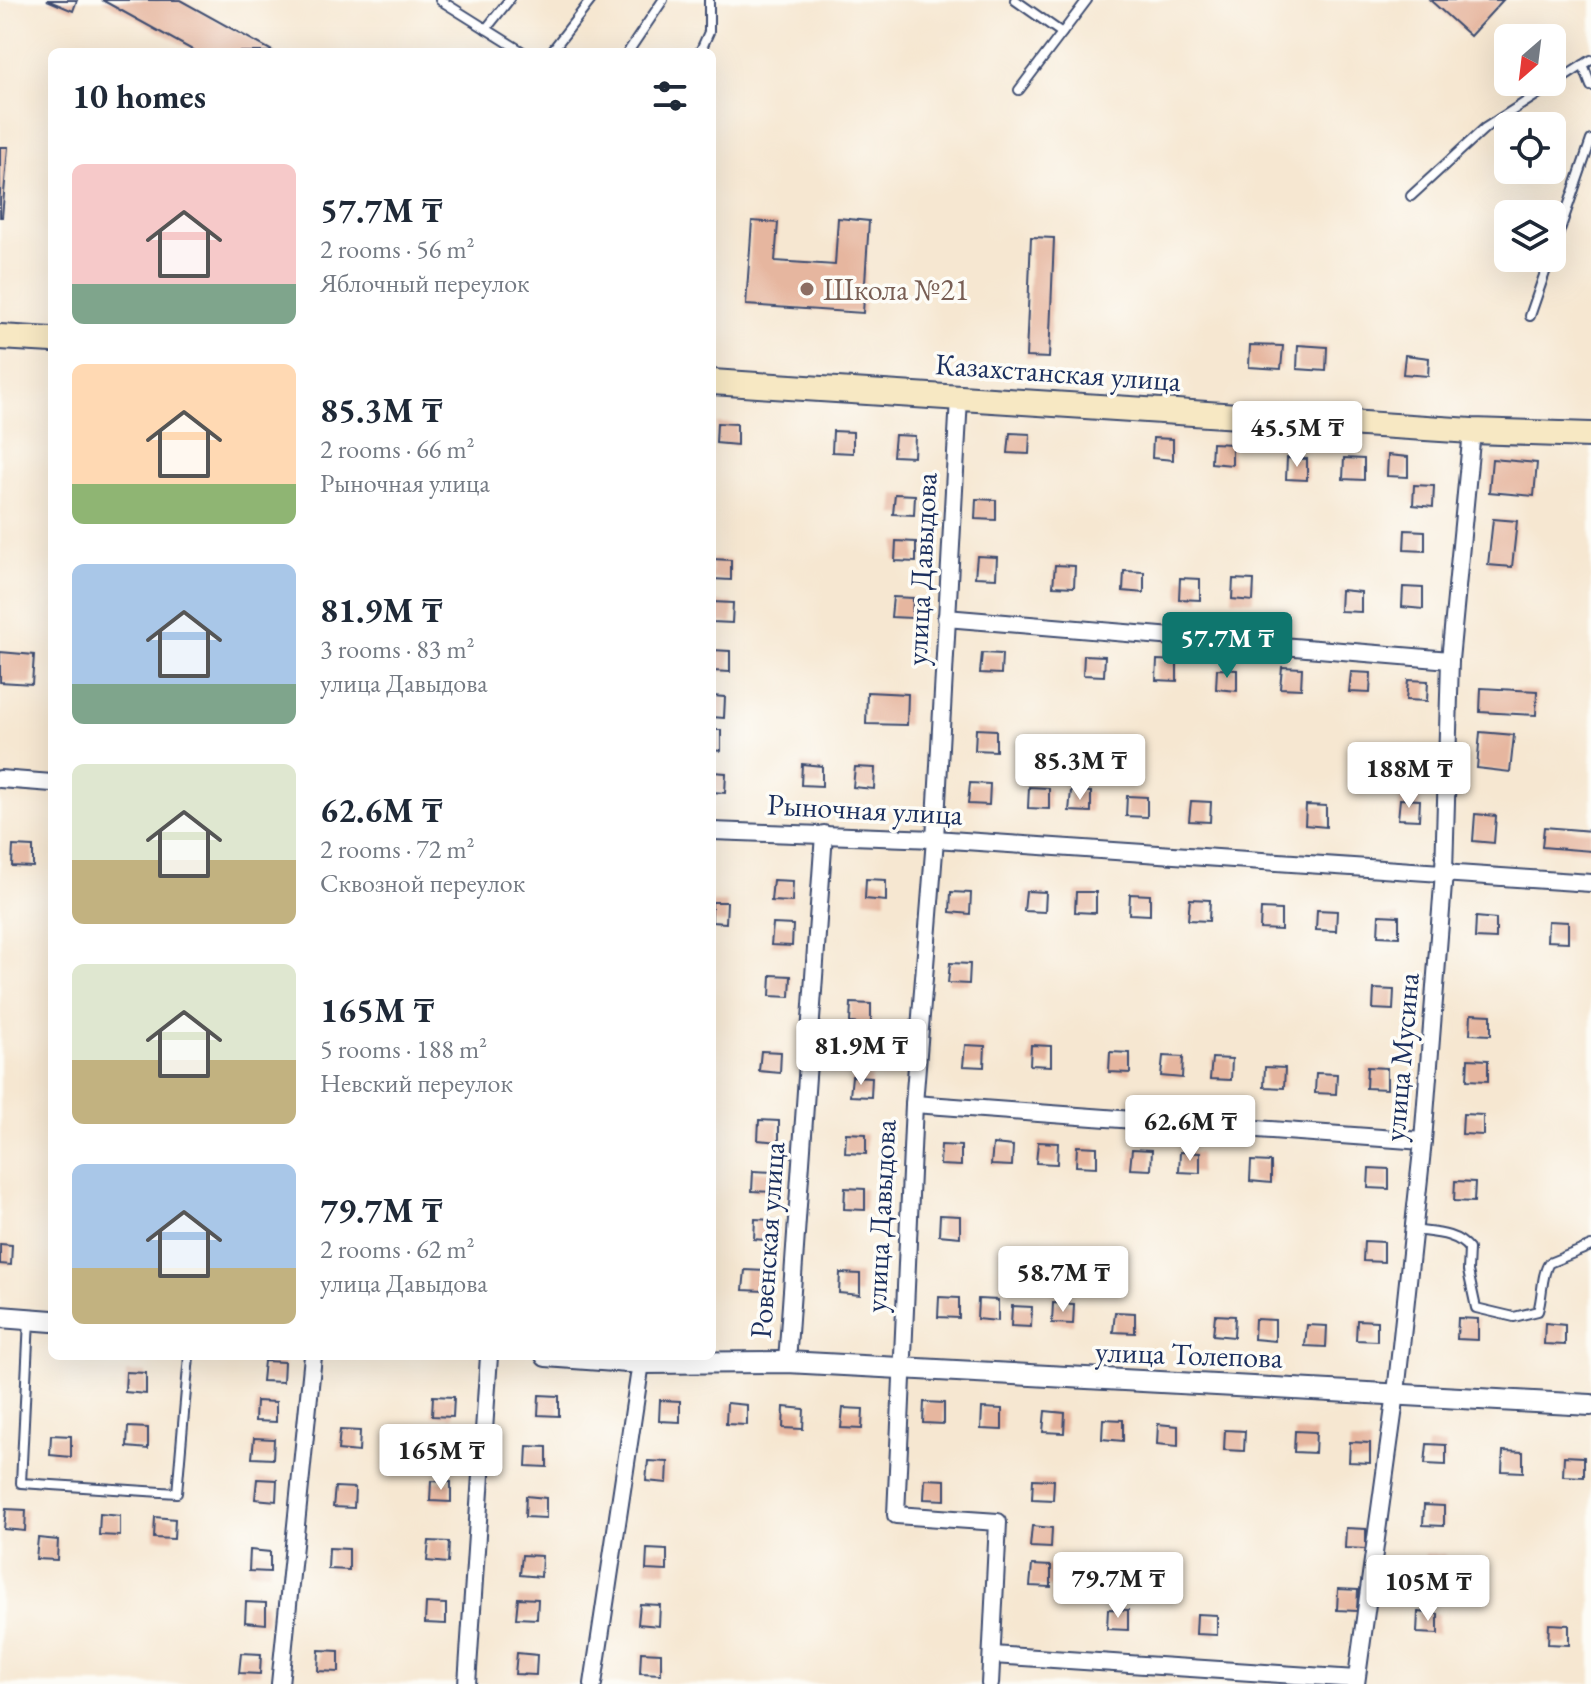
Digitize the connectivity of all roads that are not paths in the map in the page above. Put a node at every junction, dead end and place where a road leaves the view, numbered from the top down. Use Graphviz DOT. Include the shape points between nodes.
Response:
graph roads {
  1 [pos="440,0"];
  2 [pos="509,0"];
  3 [pos="591,0"];
  4 [pos="663,0"];
  5 [pos="709,0"];
  6 [pos="1015,0"];
  7 [pos="1087,0"];
  8 [pos="486,29"];
  9 [pos="1062,33"];
  10 [pos="517,48"];
  11 [pos="554,48"];
  12 [pos="631,48"];
  13 [pos="702,48"];
  14 [pos="1587,62"];
  15 [pos="1591,86"];
  16 [pos="1019,90"];
  17 [pos="1591,140"];
  18 [pos="1411,196"];
  19 [pos="1566,212"];
  20 [pos="1545,272"];
  21 [pos="1530,316"];
  22 [pos="0,337"];
  23 [pos="48,340"];
  24 [pos="716,382"];
  25 [pos="959,398"];
  26 [pos="1472,431"];
  27 [pos="1591,435"];
  28 [pos="946,618"];
  29 [pos="1450,660"];
  30 [pos="0,779"];
  31 [pos="48,783"];
  32 [pos="716,831"];
  33 [pos="824,834"];
  34 [pos="935,839"];
  35 [pos="1444,872"];
  36 [pos="1591,883"];
  37 [pos="914,1104"];
  38 [pos="1423,1141"];
  39 [pos="1413,1230"];
  40 [pos="1591,1246"];
  41 [pos="0,1317"];
  42 [pos="29,1319"];
  43 [pos="48,1321"];
  44 [pos="189,1360"];
  45 [pos="313,1360"];
  46 [pos="489,1360"];
  47 [pos="642,1360"];
  48 [pos="787,1362"];
  49 [pos="900,1371"];
  50 [pos="1396,1393"];
  51 [pos="1591,1405"];
  52 [pos="993,1655"];
  53 [pos="1261,1679"];
  54 [pos="1356,1682"];
  55 [pos="280,1684"];
  56 [pos="467,1684"];
  57 [pos="593,1684"];
  58 [pos="990,1684"];
  1 -- 8 [label="lane"];
  2 -- 8 [label="lane"];
  3 -- 11 [label="lane"];
  4 -- 12 [label="lane"];
  5 -- 13 [label="lane" via="709,32"];
  6 -- 9 [label="lane"];
  7 -- 9 [label="lane"];
  8 -- 10 [label="lane"];
  9 -- 16 [label="lane"];
  14 -- 15 [label="lane"];
  14 -- 18 [label="lane" via="1485,128"];
  17 -- 19 [label="lane"];
  20 -- 21 [label="lane"];
  22 -- 23 [label="main road"];
  24 -- 25 [label="main road, Казахстанская улица"];
  25 -- 26 [label="main road, Казахстанская улица"];
  25 -- 28 [label="street, улица Давыдова"];
  26 -- 27 [label="main road, Казахстанская улица"];
  26 -- 29 [label="street, улица Мусина"];
  28 -- 29 [label="street"];
  28 -- 34 [label="street, улица Давыдова"];
  29 -- 35 [label="street, улица Мусина"];
  30 -- 31 [label="street"];
  32 -- 33 [label="street, Рыночная улица"];
  33 -- 34 [label="street, Рыночная улица"];
  33 -- 48 [label="street, Ровенская улица"];
  34 -- 35 [label="street, Рыночная улица"];
  34 -- 37 [label="street, улица Давыдова"];
  35 -- 36 [label="street, Рыночная улица"];
  35 -- 38 [label="street, улица Мусина"];
  37 -- 38 [label="street"];
  37 -- 49 [label="street, улица Давыдова"];
  38 -- 39 [label="street, улица Мусина"];
  39 -- 40 [label="lane" via="1463,1241 1469,1249 1476,1308 1514,1317 1538,1311 1549,1263"];
  39 -- 50 [label="street, улица Мусина"];
  41 -- 42 [label="street"];
  42 -- 43 [label="street"];
  42 -- 44 [label="lane" via="21,1483 177,1493"];
  45 -- 55 [label="street"];
  46 -- 56 [label="street"];
  47 -- 48 [label="street, улица Толепова"];
  47 -- 57 [label="street"];
  48 -- 49 [label="street, улица Толепова"];
  49 -- 50 [label="street, улица Толепова"];
  49 -- 52 [label="street, улица Давыдова" via="896,1515 998,1522"];
  50 -- 51 [label="street, улица Толепова"];
  50 -- 54 [label="street, улица Мусина"];
  52 -- 53 [label="street"];
  52 -- 58 [label="street, улица Давыдова"];
  53 -- 54 [label="street"];
}
